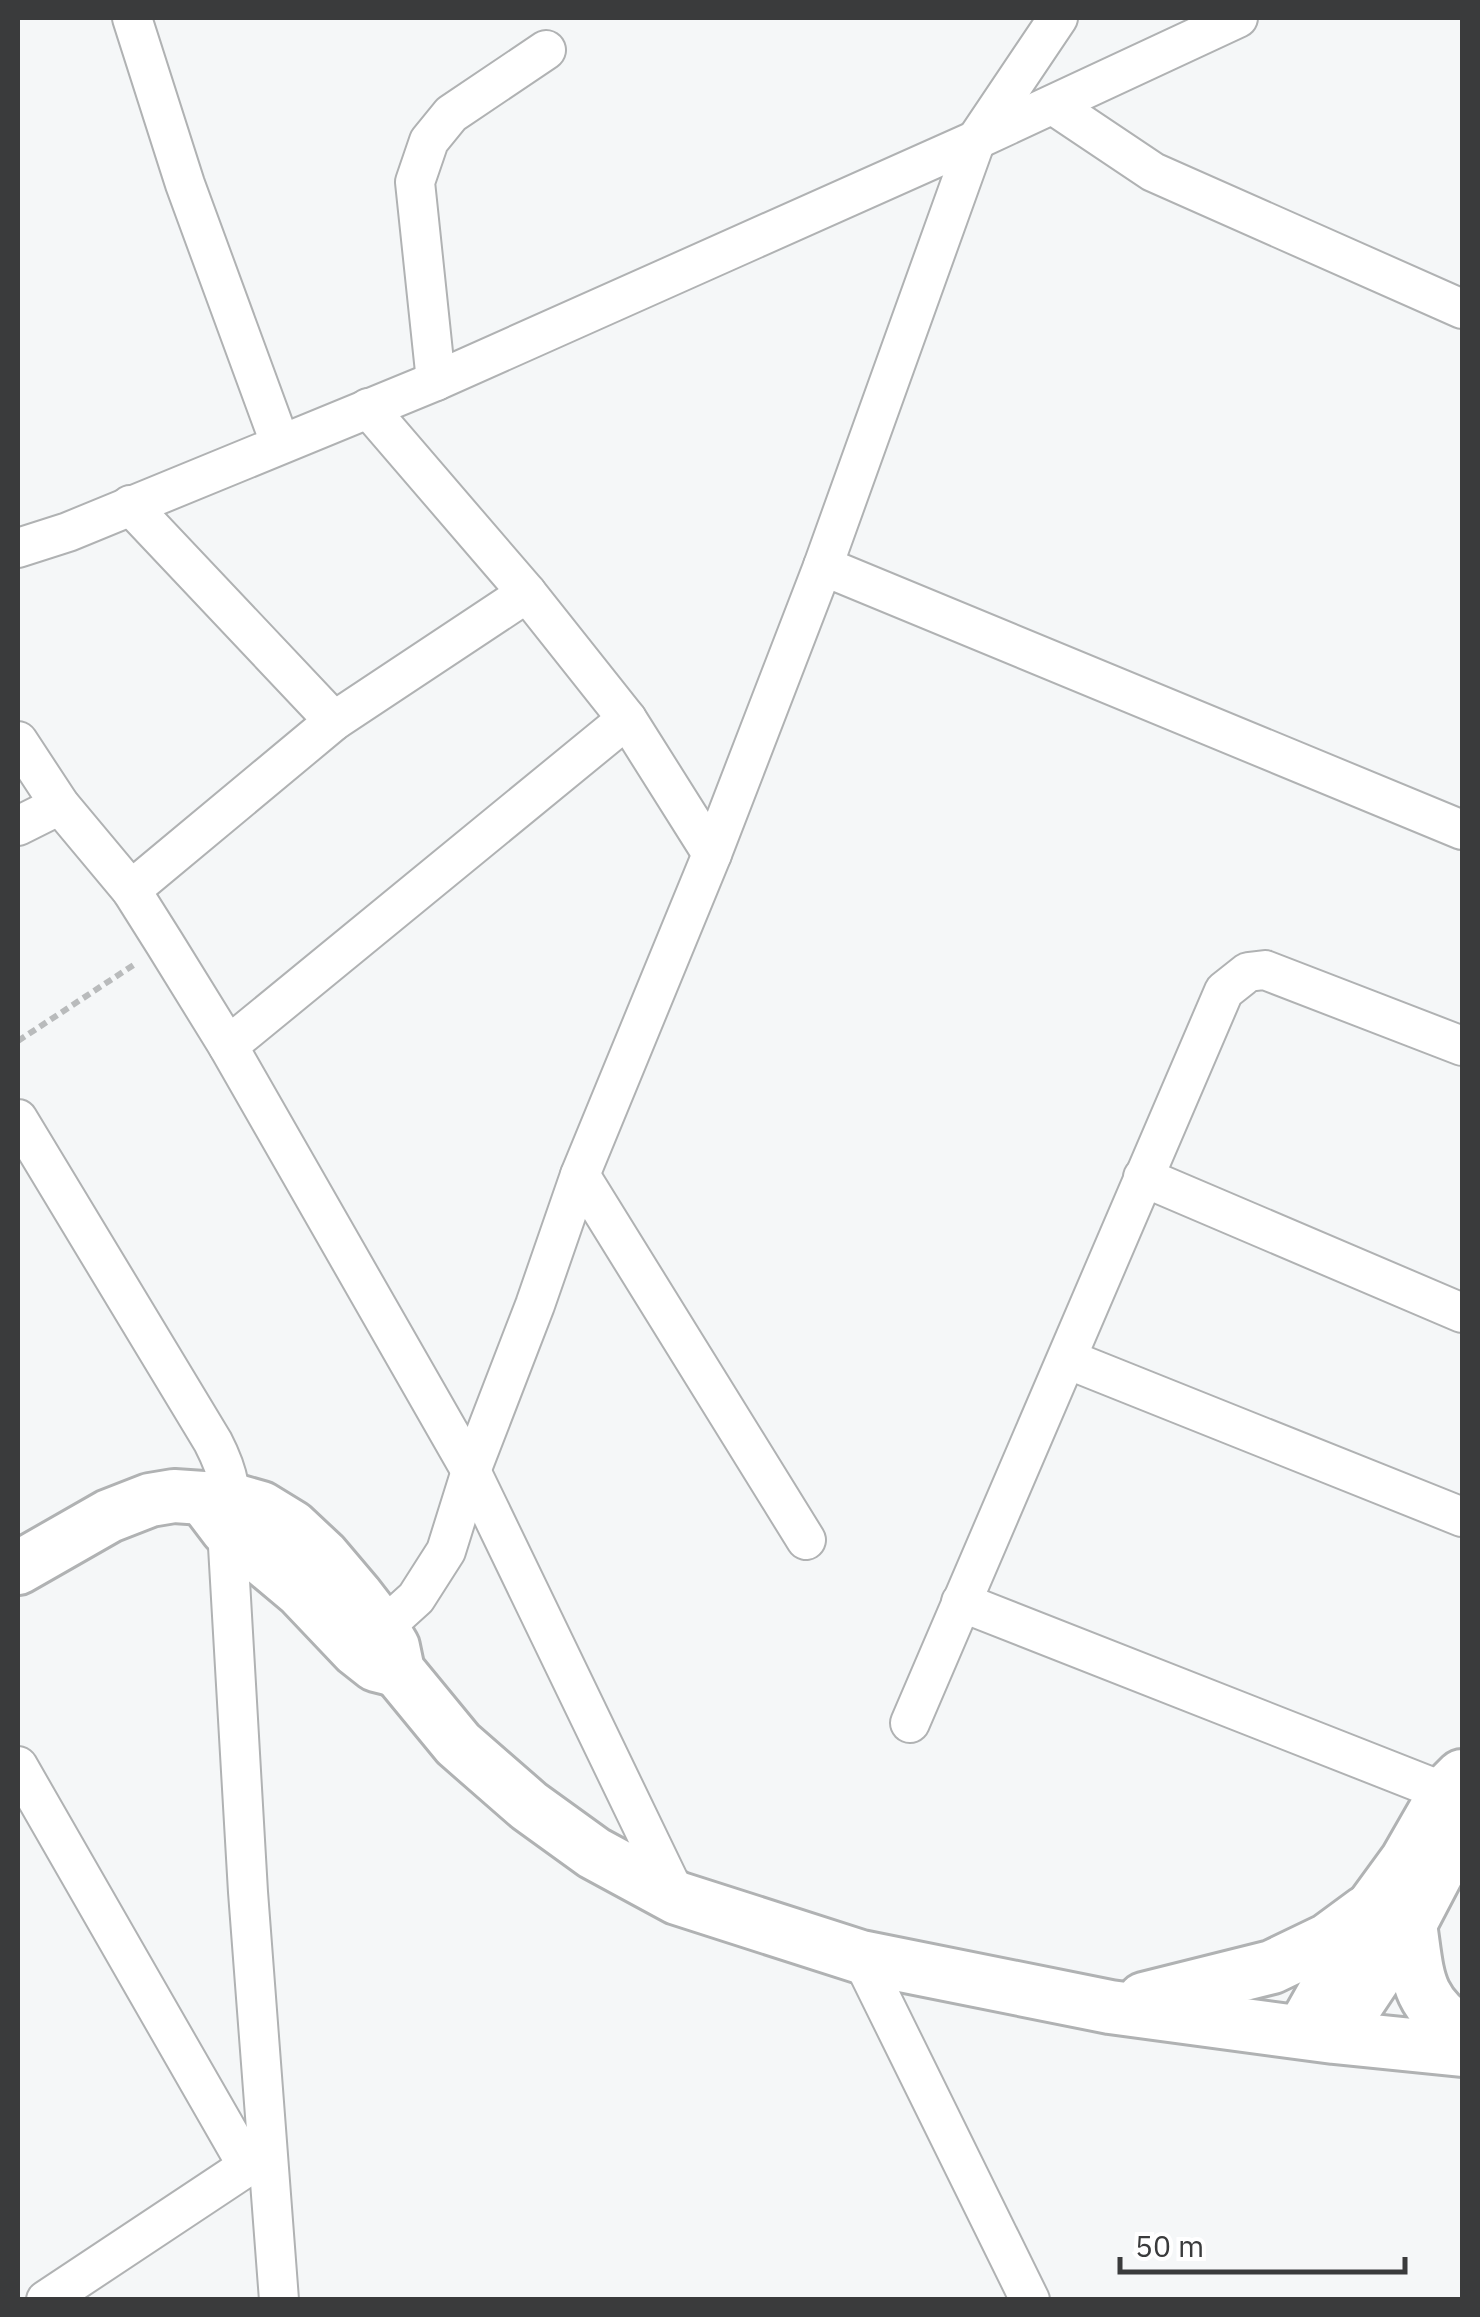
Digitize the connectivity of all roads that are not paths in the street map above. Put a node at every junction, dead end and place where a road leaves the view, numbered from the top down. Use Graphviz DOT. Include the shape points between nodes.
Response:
graph roads {
  1 [pos="132,18"];
  2 [pos="1058,18"];
  3 [pos="1238,18"];
  4 [pos="546,50"];
  5 [pos="1053,105"];
  6 [pos="976,140"];
  7 [pos="1462,309"];
  8 [pos="436,381"];
  9 [pos="368,408"];
  10 [pos="280,443"];
  11 [pos="130,505"];
  12 [pos="18,548"];
  13 [pos="822,566"];
  14 [pos="527,593"];
  15 [pos="627,718"];
  16 [pos="334,721"];
  17 [pos="18,742"];
  18 [pos="60,805"];
  19 [pos="18,826"];
  20 [pos="1462,830"];
  21 [pos="712,854"];
  22 [pos="132,890"];
  23 [pos="228,1046"];
  24 [pos="1462,1046"];
  25 [pos="18,1119"];
  26 [pos="580,1175"];
  27 [pos="1143,1177"];
  28 [pos="1462,1313"];
  29 [pos="1067,1359"];
  30 [pos="470,1471"];
  31 [pos="222,1510"];
  32 [pos="1462,1517"];
  33 [pos="806,1540"];
  34 [pos="18,1568"];
  35 [pos="961,1602"];
  36 [pos="379,1651"];
  37 [pos="910,1723"];
  38 [pos="18,1766"];
  39 [pos="1458,1797"];
  40 [pos="677,1898"];
  41 [pos="1391,1916"];
  42 [pos="861,1957"];
  43 [pos="1110,2007"];
  44 [pos="1462,2033"];
  45 [pos="1318,2035"];
  46 [pos="1462,2050"];
  47 [pos="258,2160"];
  48 [pos="46,2300"];
  49 [pos="279,2300"];
  50 [pos="1030,2300"];
  1 -- 10 [label="street" via="184,184"];
  2 -- 6 [label="street"];
  3 -- 5 [label="street"];
  4 -- 8 [label="street" via="451,114 429,141 415,182"];
  5 -- 6 [label="street"];
  5 -- 7 [label="street" via="1153,172"];
  6 -- 8 [label="street"];
  6 -- 13 [label="street"];
  8 -- 9 [label="street"];
  9 -- 10 [label="street"];
  9 -- 14 [label="street"];
  10 -- 11 [label="street"];
  11 -- 12 [label="street"];
  11 -- 16 [label="street"];
  13 -- 20 [label="street"];
  13 -- 21 [label="street"];
  14 -- 15 [label="street"];
  14 -- 16 [label="street"];
  15 -- 21 [label="street"];
  15 -- 23 [label="street"];
  16 -- 22 [label="street"];
  17 -- 18 [label="street"];
  18 -- 19 [label="street"];
  18 -- 22 [label="street"];
  21 -- 26 [label="street"];
  22 -- 23 [label="street"];
  23 -- 30 [label="street"];
  24 -- 27 [label="street" via="1291,978 1248,972 1224,991"];
  25 -- 31 [label="street" via="213,1442 227,1470"];
  26 -- 30 [label="street"];
  26 -- 33 [label="street"];
  27 -- 28 [label="street"];
  27 -- 29 [label="street"];
  29 -- 32 [label="street"];
  29 -- 35 [label="street"];
  30 -- 36 [label="street" via="446,1550"];
  30 -- 40 [label="street"];
  31 -- 34 [label="main road" via="174,1496 150,1500"];
  31 -- 36 [label="main road" via="261,1508 292,1527 323,1556"];
  31 -- 47 [label="street"];
  35 -- 37 [label="street"];
  35 -- 39 [label="street"];
  36 -- 40 [label="main road" via="458,1744 529,1806 594,1853"];
  38 -- 47 [label="street"];
  39 -- 41 [label="main road" via="1442,1866"];
  40 -- 42 [label="main road"];
  41 -- 43 [label="main road" via="1272,1967"];
  41 -- 44 [label="main road" via="1425,1998"];
  41 -- 45 [label="main road"];
  42 -- 43 [label="main road"];
  42 -- 50 [label="street"];
  43 -- 45 [label="main road"];
  45 -- 46 [label="main road"];
  47 -- 48 [label="street"];
  47 -- 49 [label="street"];
}
